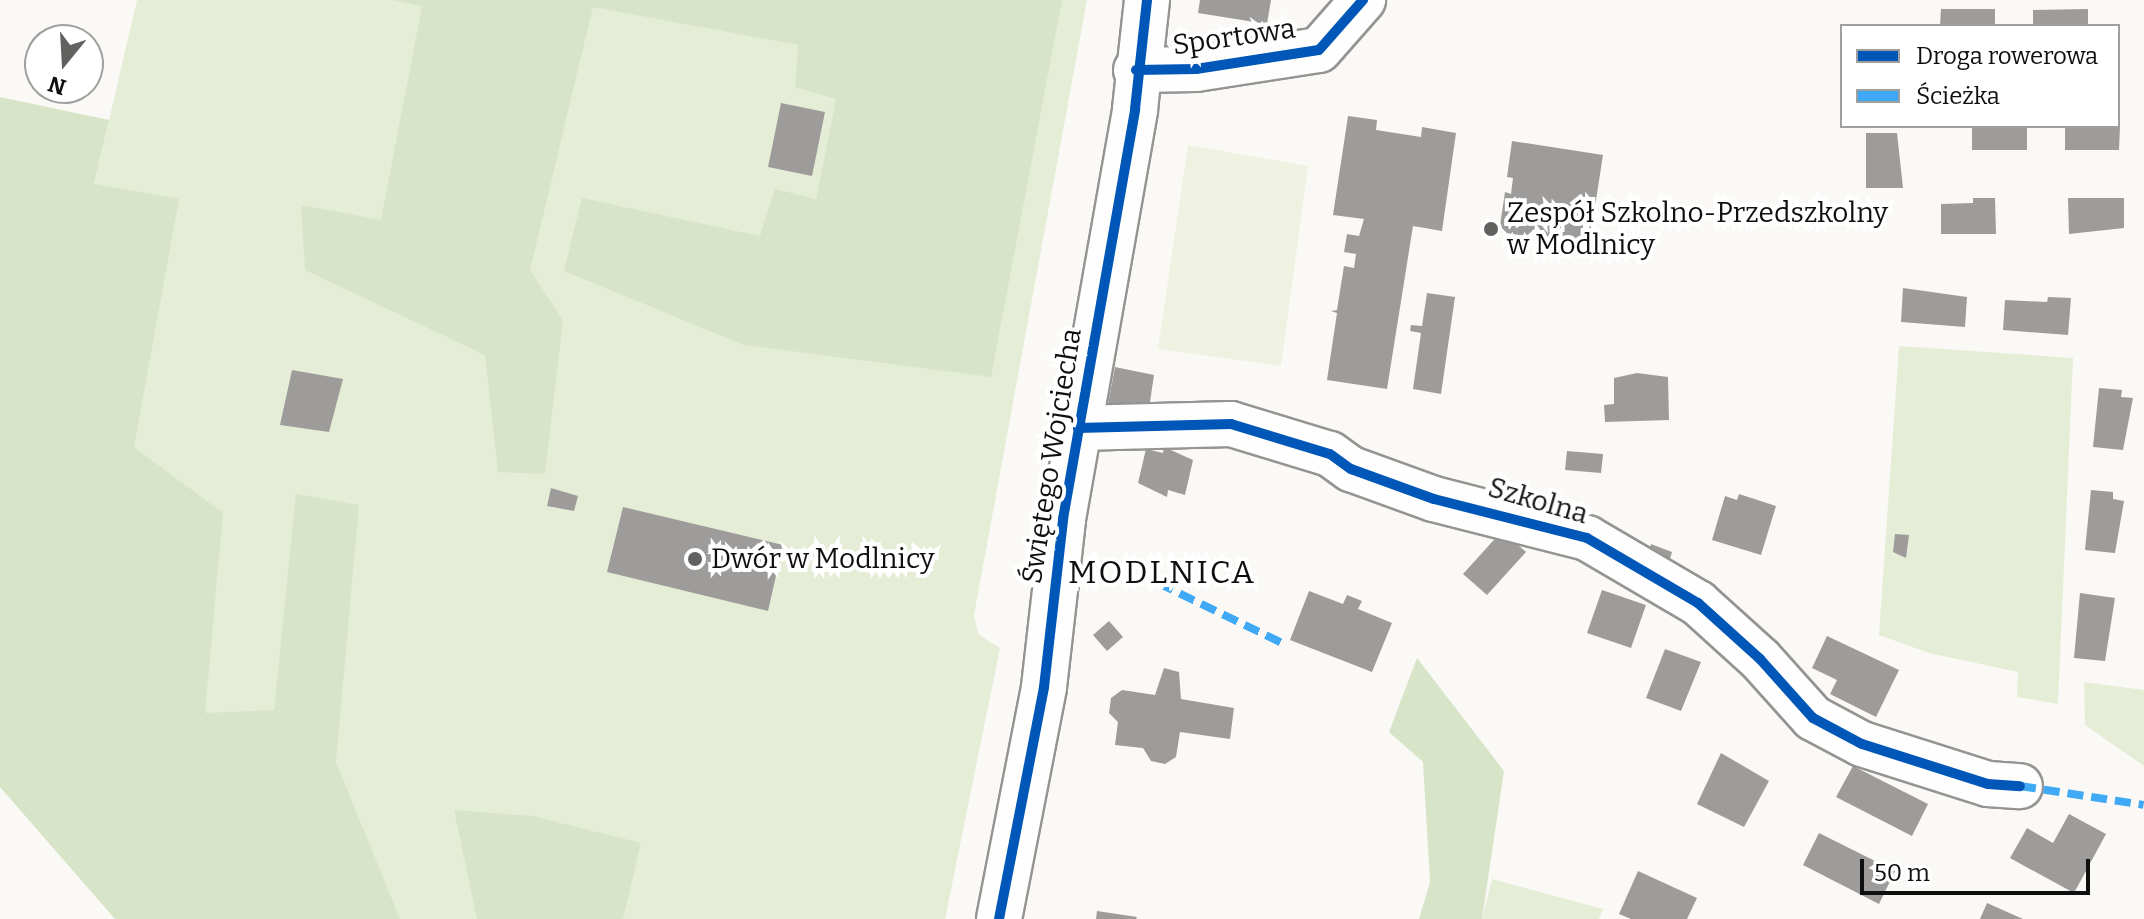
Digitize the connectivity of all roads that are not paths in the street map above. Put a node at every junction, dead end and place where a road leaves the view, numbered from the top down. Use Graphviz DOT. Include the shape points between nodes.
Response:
graph roads {
  1 [pos="1147,0"];
  2 [pos="1363,0"];
  3 [pos="1136,70"];
  4 [pos="1078,428"];
  5 [pos="2020,786"];
  6 [pos="999,919"];
  1 -- 3 [label="street, Świętego Wojciecha"];
  2 -- 3 [label="street, Sportowa" via="1319,50 1196,69"];
  3 -- 4 [label="street, Świętego Wojciecha" via="1135,109"];
  4 -- 5 [label="street, Szkolna" via="1231,424 1330,454 1351,469 1434,499 1587,538 1698,603 1760,659 1813,718 1862,744 1988,784"];
  4 -- 6 [label="street, Świętego Wojciecha" via="1044,687"];
}
